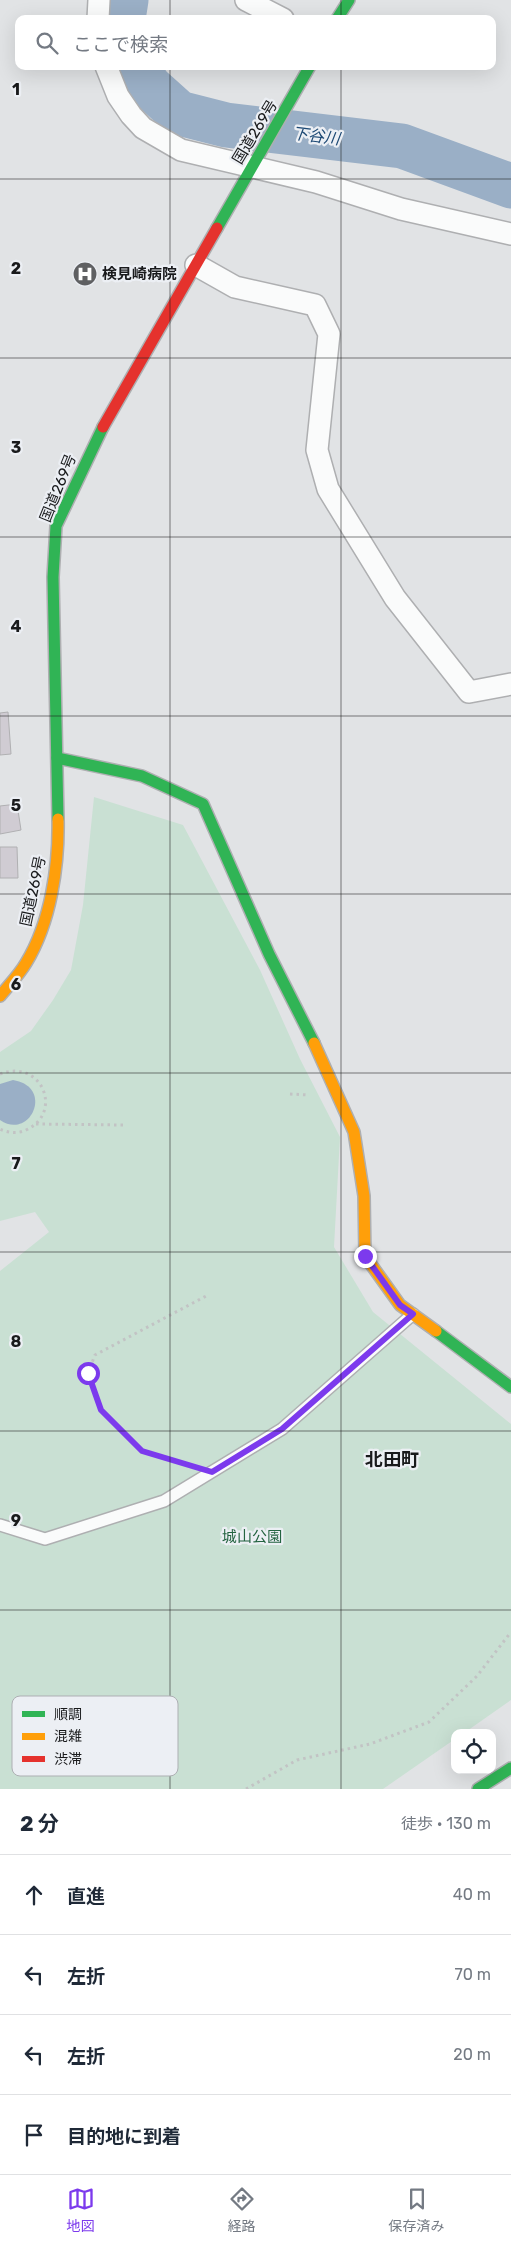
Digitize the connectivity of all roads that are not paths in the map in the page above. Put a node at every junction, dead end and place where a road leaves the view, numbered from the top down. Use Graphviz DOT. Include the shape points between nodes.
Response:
graph roads {
  1 [pos="99,0"];
  2 [pos="246,0"];
  3 [pos="349,0"];
  4 [pos="98,15"];
  5 [pos="274,15"];
  6 [pos="340,15"];
  7 [pos="108,70"];
  8 [pos="308,70"];
  9 [pos="256,159"];
  10 [pos="511,234"];
  11 [pos="196,265"];
  12 [pos="511,684"];
  13 [pos="57,758"];
  14 [pos="0,996"];
  15 [pos="413,1314"];
  16 [pos="511,1387"];
  17 [pos="0,1525"];
  18 [pos="511,1768"];
  19 [pos="478,1789"];
  1 -- 4 [label="street"];
  2 -- 5 [label="street"];
  3 -- 6 [label="main road"];
  7 -- 9 [label="street" via="118,96 143,128 182,150"];
  8 -- 9 [label="main road, 国道269号"];
  9 -- 10 [label="street" via="401,209"];
  9 -- 11 [label="main road, 国道269号"];
  11 -- 12 [label="street" via="235,287 315,305 329,334 317,450 328,489 394,598 469,692"];
  11 -- 13 [label="main road, 国道269号" via="96,440 56,526 53,577"];
  13 -- 14 [label="main road, 国道269号" via="58,836 45,915 26,964"];
  13 -- 15 [label="main road" via="142,776 203,804 269,954 354,1132 364,1196 365,1256 400,1305"];
  15 -- 16 [label="main road"];
  15 -- 17 [label="lane" via="282,1429 164,1501 45,1539"];
  18 -- 19 [label="main road"];
}
